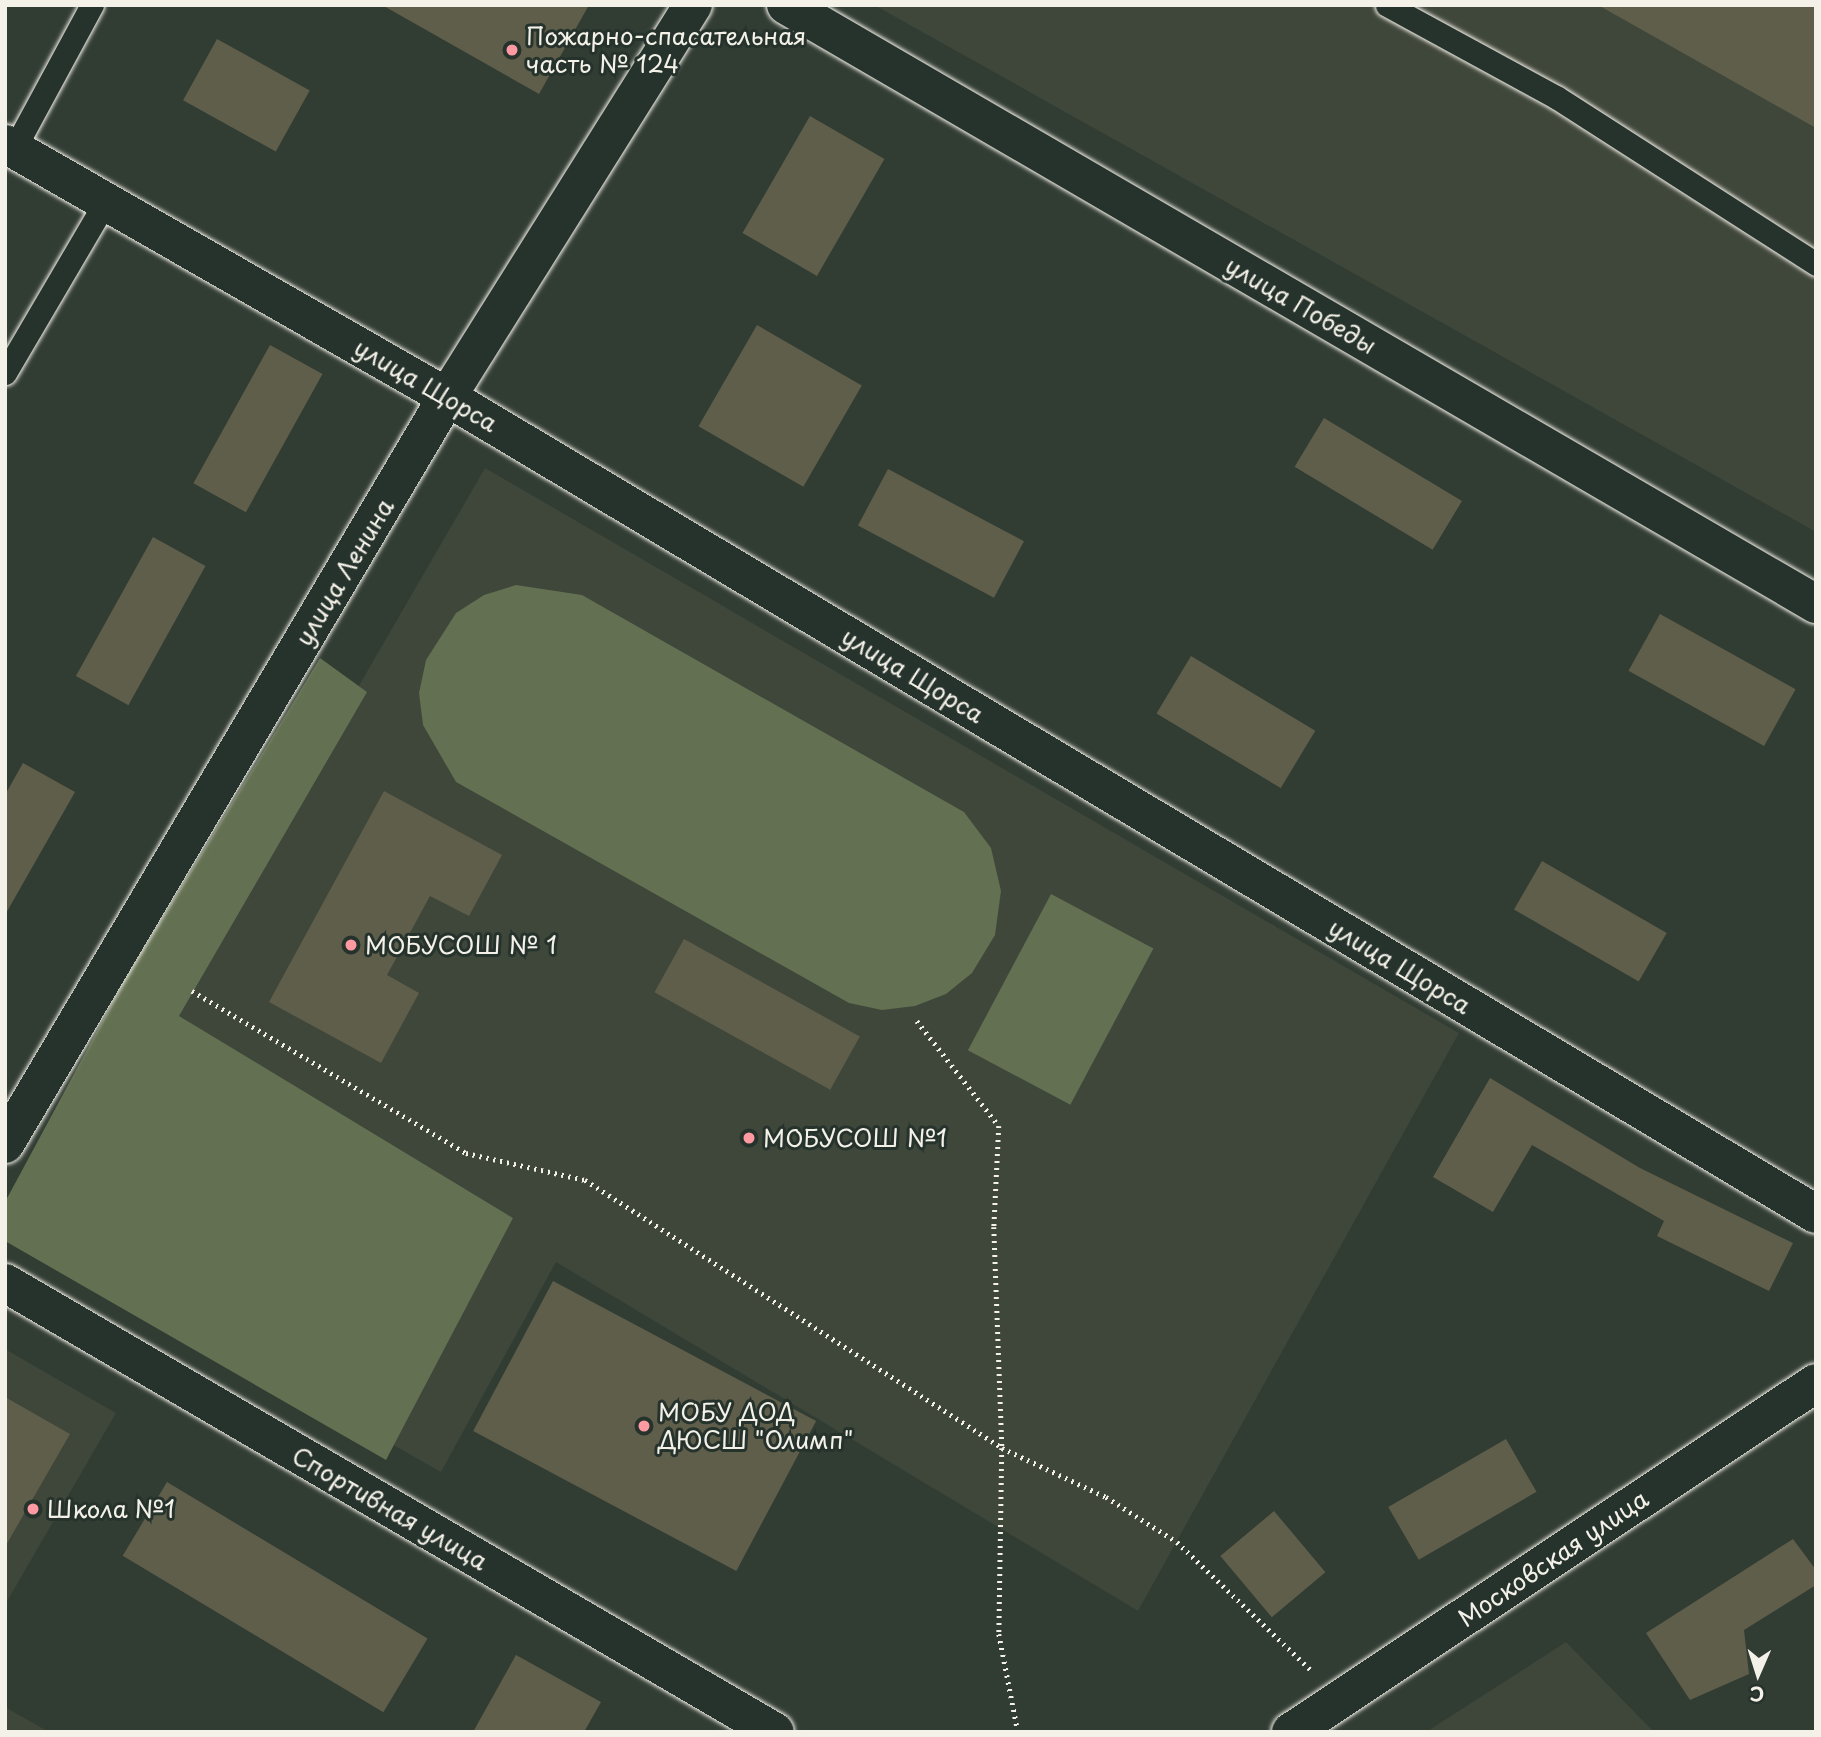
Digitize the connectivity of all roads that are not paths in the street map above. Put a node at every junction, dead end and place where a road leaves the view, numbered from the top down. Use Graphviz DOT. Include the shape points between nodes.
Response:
graph roads {
  1 [pos="93,5"];
  2 [pos="693,5"];
  3 [pos="786,5"];
  4 [pos="1387,5"];
  5 [pos="10,146"];
  6 [pos="106,201"];
  7 [pos="1816,264"];
  8 [pos="5,373"];
  9 [pos="447,397"];
  10 [pos="1816,604"];
  11 [pos="5,1144"];
  12 [pos="1816,1214"];
  13 [pos="5,1283"];
  14 [pos="1816,1383"];
  15 [pos="775,1732"];
  16 [pos="1291,1732"];
  1 -- 5 [label="lane"];
  2 -- 9 [label="street, улица Ленина"];
  3 -- 10 [label="street, улица Победы"];
  4 -- 7 [label="lane" via="1556,97"];
  5 -- 6 [label="street, улица Щорса"];
  6 -- 8 [label="lane"];
  6 -- 9 [label="street, улица Щорса"];
  9 -- 11 [label="street, улица Ленина"];
  9 -- 12 [label="street, улица Щорса"];
  13 -- 15 [label="street, Спортивная улица"];
  14 -- 16 [label="street, Московская улица"];
}
